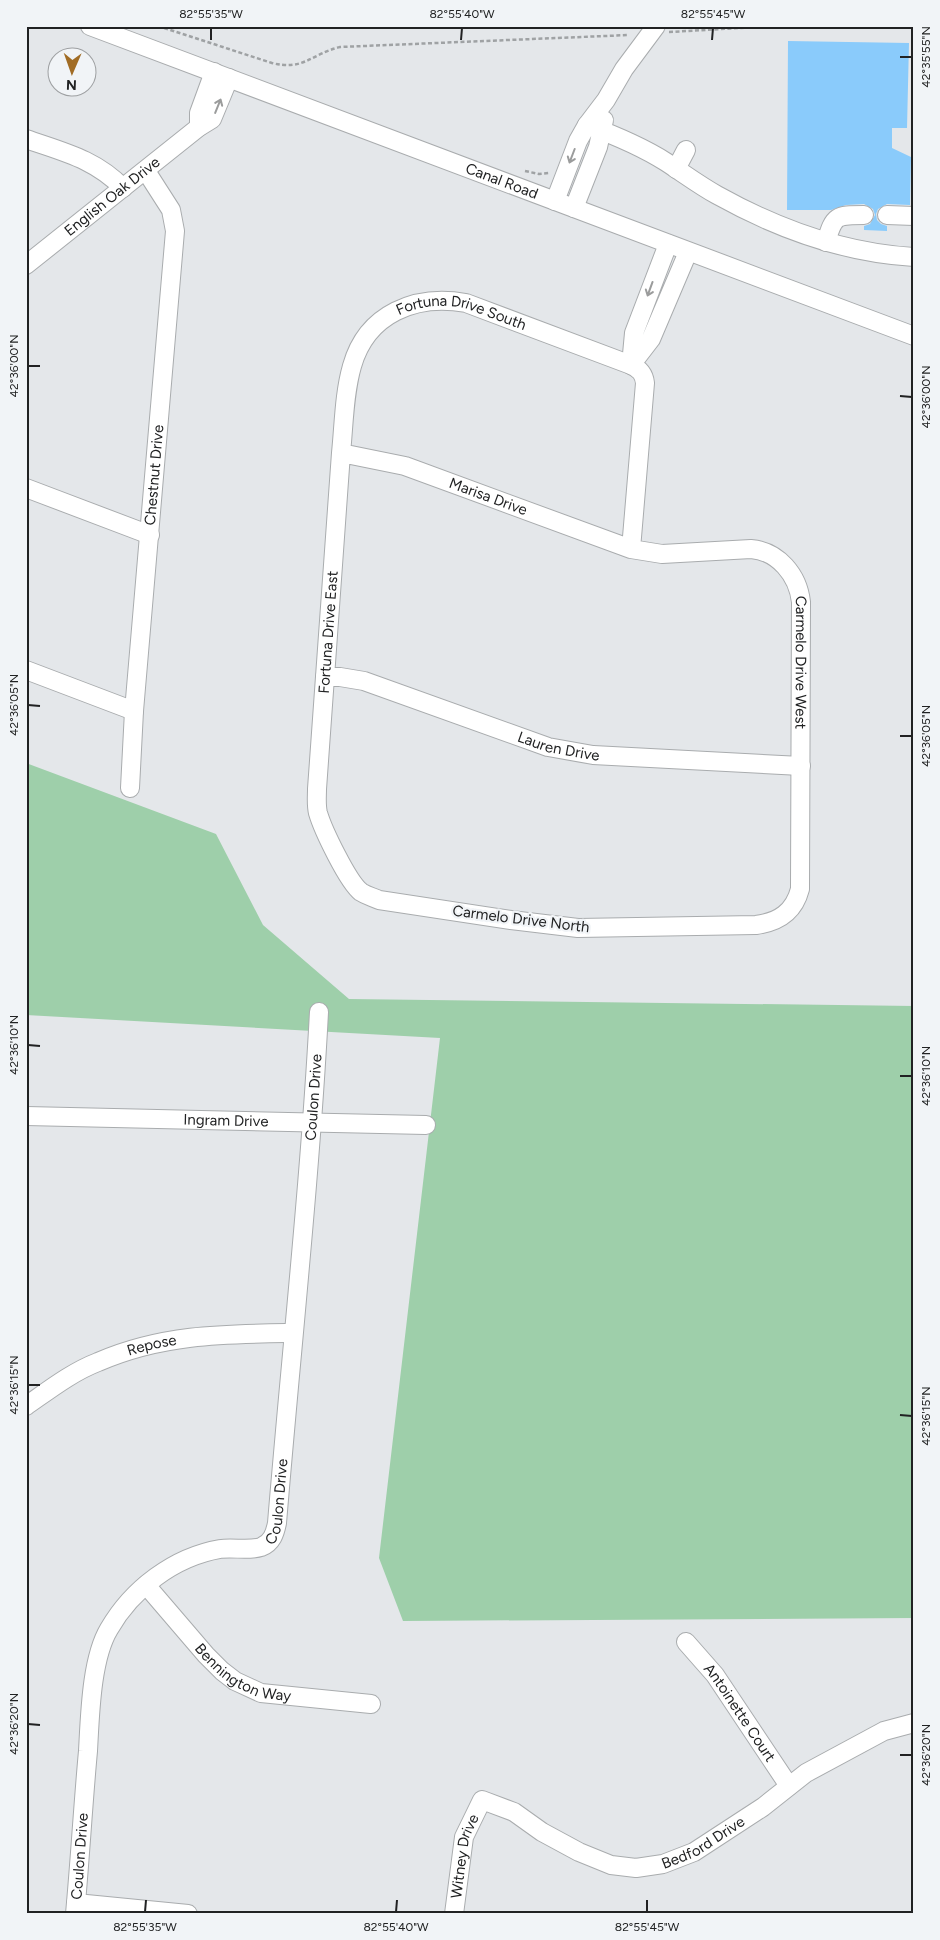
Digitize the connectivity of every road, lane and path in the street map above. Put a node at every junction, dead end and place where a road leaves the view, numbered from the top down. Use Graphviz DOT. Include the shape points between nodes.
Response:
graph roads {
  1 [pos="90,26"];
  2 [pos="158,26"];
  3 [pos="775,26"];
  4 [pos="660,30"];
  5 [pos="633,34"];
  6 [pos="221,75"];
  7 [pos="595,128"];
  8 [pos="26,138"];
  9 [pos="686,150"];
  10 [pos="676,169"];
  11 [pos="146,171"];
  12 [pos="123,188"];
  13 [pos="555,201"];
  14 [pos="574,208"];
  15 [pos="864,215"];
  16 [pos="887,215"];
  17 [pos="914,216"];
  18 [pos="826,242"];
  19 [pos="668,244"];
  20 [pos="688,252"];
  21 [pos="914,256"];
  22 [pos="26,265"];
  23 [pos="914,336"];
  24 [pos="631,365"];
  25 [pos="345,404"];
  26 [pos="341,453"];
  27 [pos="26,488"];
  28 [pos="150,535"];
  29 [pos="631,549"];
  30 [pos="26,670"];
  31 [pos="326,677"];
  32 [pos="134,712"];
  33 [pos="801,766"];
  34 [pos="130,788"];
  35 [pos="338,858"];
  36 [pos="783,917"];
  37 [pos="319,1012"];
  38 [pos="26,1116"];
  39 [pos="313,1121"];
  40 [pos="426,1125"];
  41 [pos="293,1333"];
  42 [pos="26,1406"];
  43 [pos="146,1585"];
  44 [pos="686,1642"];
  45 [pos="371,1704"];
  46 [pos="914,1723"];
  47 [pos="789,1786"];
  48 [pos="482,1800"];
  49 [pos="75,1908"];
  50 [pos="188,1914"];
  51 [pos="454,1914"];
  1 -- 6 [label="street, Canal Road"];
  2 -- 5 [label="path" via="290,66 327,50 340,48"];
  3 -- 4 [label="path"];
  4 -- 7 [label="street" via="624,69"];
  6 -- 11 [label="street, English Oak Drive" via="199,113 199,127"];
  6 -- 13 [label="street, Canal Road"];
  7 -- 10 [label="street" via="647,151"];
  7 -- 13 [label="street, one-way" via="578,141"];
  7 -- 14 [label="street"];
  8 -- 12 [label="street" via="90,162"];
  9 -- 10 [label="street"];
  10 -- 18 [label="street" via="716,195 765,220"];
  11 -- 12 [label="street, English Oak Drive"];
  11 -- 28 [label="street, Chestnut Drive" via="171,210 175,232"];
  12 -- 22 [label="street, English Oak Drive"];
  13 -- 14 [label="street, Canal Road"];
  14 -- 19 [label="street, Canal Road"];
  15 -- 18 [label="street" via="842,215 835,220"];
  16 -- 17 [label="street"];
  18 -- 21 [label="street" via="873,253"];
  19 -- 20 [label="street, Canal Road"];
  19 -- 24 [label="street, one-way" via="634,333"];
  20 -- 23 [label="street, Canal Road"];
  20 -- 24 [label="street" via="651,339"];
  24 -- 25 [label="street, Fortuna Drive South" via="466,303 430,300 400,308 371,330 352,366"];
  24 -- 29 [label="street" via="641,371 645,383"];
  25 -- 26 [label="street, Fortuna Drive East"];
  26 -- 29 [label="street, Marisa Drive" via="405,466"];
  26 -- 31 [label="street, Fortuna Drive East"];
  27 -- 28 [label="street"];
  28 -- 32 [label="street, Chestnut Drive"];
  29 -- 33 [label="street, Carmelo Drive West" via="662,554 758,549 776,557 789,571 798,587 801,602"];
  30 -- 32 [label="street"];
  31 -- 33 [label="street, Lauren Drive" via="364,681 564,751"];
  31 -- 35 [label="street, Fortuna Drive East" via="317,805"];
  32 -- 34 [label="street, Chestnut Drive"];
  33 -- 36 [label="street, Carmelo Drive West" via="800,889 795,904"];
  35 -- 36 [label="street, Carmelo Drive North" via="354,885 379,900 511,920 589,928 756,925"];
  37 -- 39 [label="street, Coulon Drive"];
  38 -- 39 [label="street, Ingram Drive"];
  39 -- 40 [label="street, Ingram Drive"];
  39 -- 41 [label="street, Coulon Drive"];
  41 -- 42 [label="street, Repose" via="194,1336 143,1346 96,1362"];
  41 -- 43 [label="street, Coulon Drive" via="274,1536 260,1548 219,1549 192,1557"];
  43 -- 45 [label="street, Bennington Way" via="206,1655 235,1681 261,1693"];
  43 -- 49 [label="street, Coulon Drive" via="122,1610 108,1629 101,1646 92,1699"];
  44 -- 47 [label="street, Antoinette Court" via="714,1675"];
  46 -- 47 [label="street, Bedford Drive" via="884,1731 858,1744"];
  47 -- 48 [label="street, Bedford Drive" via="694,1852 663,1864 636,1868 610,1865 579,1852 514,1812"];
  48 -- 51 [label="street, Witney Drive" via="464,1837"];
  49 -- 50 [label="street"];
}
